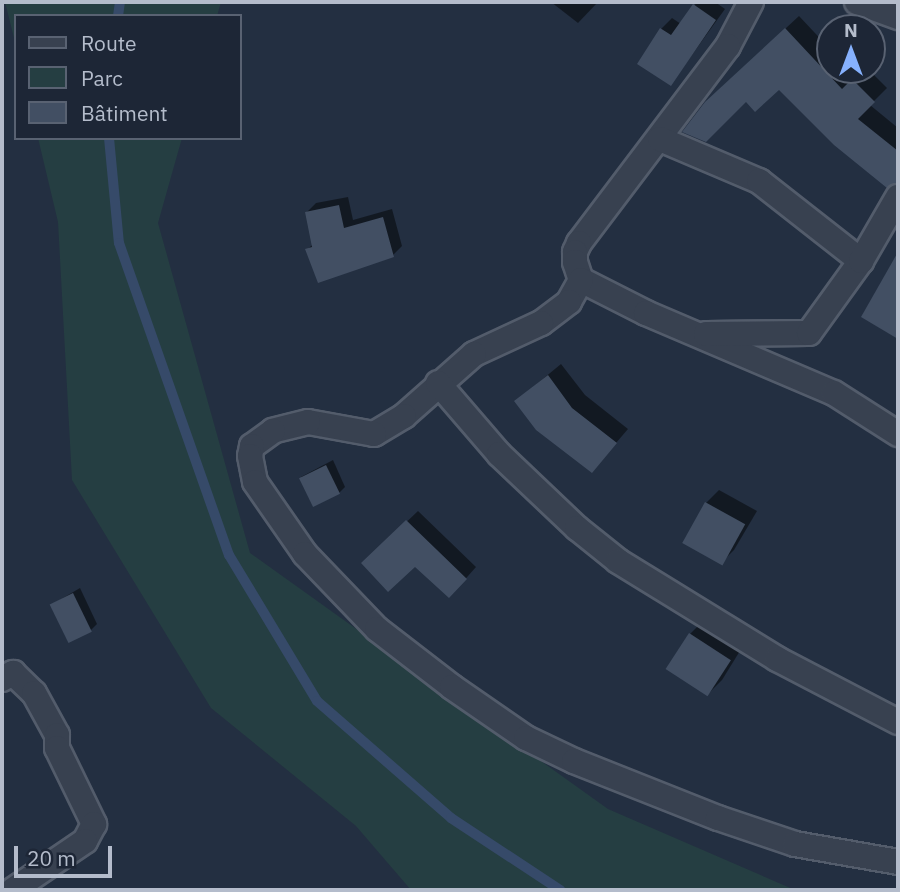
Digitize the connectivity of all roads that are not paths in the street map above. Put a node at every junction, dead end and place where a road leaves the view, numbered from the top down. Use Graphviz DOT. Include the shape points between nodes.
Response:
graph roads {
  1 [pos="751,2"];
  2 [pos="857,2"];
  3 [pos="898,15"];
  4 [pos="660,139"];
  5 [pos="898,197"];
  6 [pos="861,261"];
  7 [pos="581,280"];
  8 [pos="697,334"];
  9 [pos="439,383"];
  10 [pos="898,434"];
  11 [pos="2,679"];
  12 [pos="898,721"];
  13 [pos="898,862"];
  14 [pos="13,890"];
  1 -- 4 [label="street" via="728,46"];
  2 -- 3 [label="street"];
  4 -- 6 [label="street" via="759,181"];
  4 -- 7 [label="street" via="579,243 575,262"];
  5 -- 6 [label="street"];
  6 -- 8 [label="street" via="809,333"];
  7 -- 8 [label="street"];
  7 -- 9 [label="street" via="569,302 541,323 474,354"];
  8 -- 10 [label="street" via="834,393"];
  9 -- 12 [label="street" via="499,454 618,561 777,659"];
  9 -- 13 [label="street" via="404,416 374,434 308,422 273,431 252,446 255,482 305,554 377,629 526,738 718,818 794,844"];
  11 -- 14 [label="street" via="13,673 34,693 94,824 85,841"];
}
